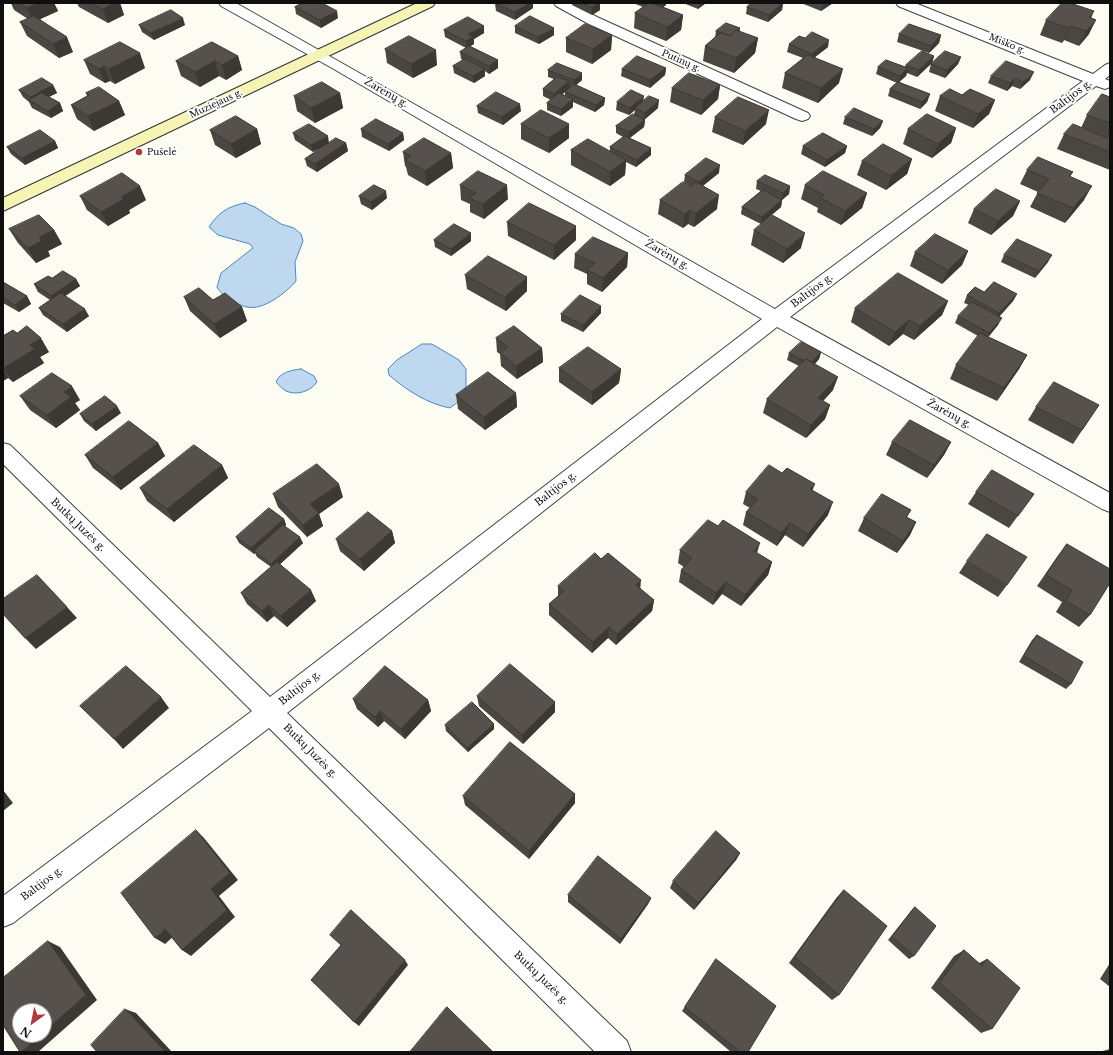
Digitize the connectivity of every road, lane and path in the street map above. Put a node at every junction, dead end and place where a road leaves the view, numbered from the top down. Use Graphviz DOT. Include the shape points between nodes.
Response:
graph roads {
  1 [pos="226,3"];
  2 [pos="428,3"];
  3 [pos="561,3"];
  4 [pos="903,3"];
  5 [pos="320,55"];
  6 [pos="1105,78"];
  7 [pos="802,116"];
  8 [pos="3,205"];
  9 [pos="776,318"];
  10 [pos="3,451"];
  11 [pos="1110,503"];
  12 [pos="270,712"];
  13 [pos="3,913"];
  14 [pos="616,1052"];
  1 -- 5 [label="street, Žarėnų g."];
  2 -- 5 [label="main road, Muziejaus g."];
  3 -- 7 [label="street, Putinų g." via="592,20"];
  4 -- 6 [label="street, Miško g."];
  5 -- 8 [label="main road, Muziejaus g."];
  5 -- 9 [label="street, Žarėnų g."];
  6 -- 9 [label="street, Baltijos g."];
  9 -- 11 [label="street, Žarėnų g."];
  9 -- 12 [label="street, Baltijos g."];
  10 -- 12 [label="street, Butkų Juzės g."];
  12 -- 13 [label="street, Baltijos g."];
  12 -- 14 [label="street, Butkų Juzės g."];
}
